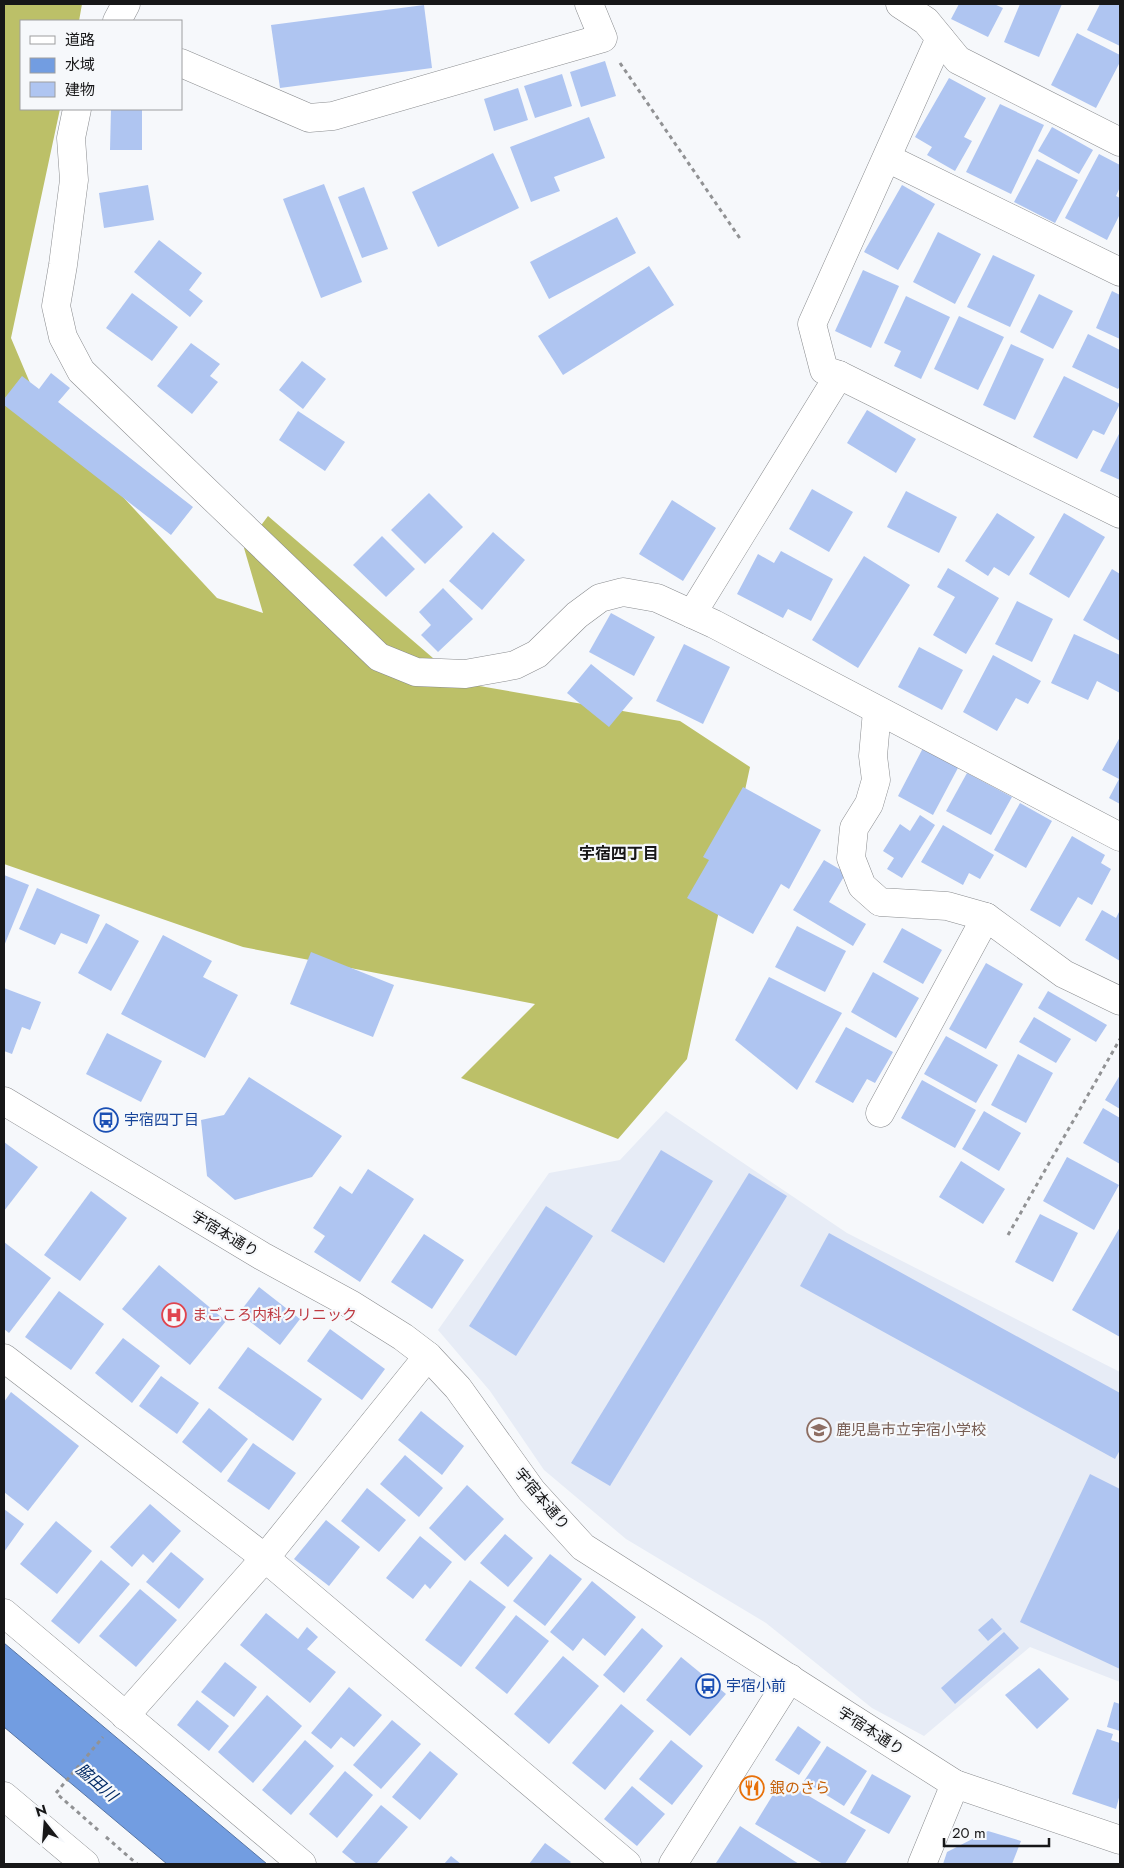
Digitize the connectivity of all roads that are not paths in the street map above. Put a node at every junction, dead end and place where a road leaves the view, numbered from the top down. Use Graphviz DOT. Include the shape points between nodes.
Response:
graph roads {
  1 [pos="126,4"];
  2 [pos="589,4"];
  3 [pos="900,4"];
  4 [pos="118,20"];
  5 [pos="934,21"];
  6 [pos="182,63"];
  7 [pos="76,110"];
  8 [pos="1120,142"];
  9 [pos="887,158"];
  10 [pos="1120,272"];
  11 [pos="839,375"];
  12 [pos="1120,514"];
  13 [pos="692,614"];
  14 [pos="877,711"];
  15 [pos="1120,837"];
  16 [pos="986,917"];
  17 [pos="1120,1001"];
  18 [pos="4,1101"];
  19 [pos="880,1113"];
  20 [pos="428,1356"];
  21 [pos="4,1358"];
  22 [pos="265,1558"];
  23 [pos="4,1613"];
  24 [pos="790,1678"];
  25 [pos="116,1724"];
  26 [pos="955,1784"];
  27 [pos="4,1796"];
  28 [pos="1120,1840"];
  29 [pos="85,1864"];
  30 [pos="302,1864"];
  31 [pos="627,1864"];
  32 [pos="673,1864"];
  33 [pos="922,1864"];
  1 -- 4 [label="street"];
  2 -- 6 [label="street" via="602,38 333,116 309,118"];
  3 -- 5 [label="street"];
  5 -- 8 [label="street" via="958,60"];
  5 -- 9 [label="street"];
  7 -- 13 [label="street" via="71,138 74,180 56,306 62,337 81,371 379,657 416,672 466,674 515,665 538,654 576,615 600,598 622,592 657,598"];
  9 -- 10 [label="street"];
  9 -- 11 [label="street" via="812,324 824,370"];
  11 -- 12 [label="street"];
  11 -- 13 [label="street"];
  13 -- 14 [label="street"];
  14 -- 15 [label="street"];
  14 -- 16 [label="street" via="873,756 876,780 869,804 854,828 851,858 862,886 880,902 947,906"];
  16 -- 17 [label="street" via="1064,974"];
  16 -- 19 [label="street"];
  18 -- 20 [label="street, 宇宿本通り" via="262,1256 352,1305"];
  20 -- 22 [label="street"];
  20 -- 24 [label="street, 宇宿本通り" via="458,1388 532,1491 583,1547"];
  21 -- 22 [label="street"];
  22 -- 25 [label="street"];
  22 -- 31 [label="street"];
  23 -- 25 [label="street"];
  24 -- 26 [label="street, 宇宿本通り"];
  24 -- 32 [label="street"];
  25 -- 30 [label="street"];
  26 -- 28 [label="street, 宇宿本通り"];
  26 -- 33 [label="street"];
  27 -- 29 [label="street"];
}
